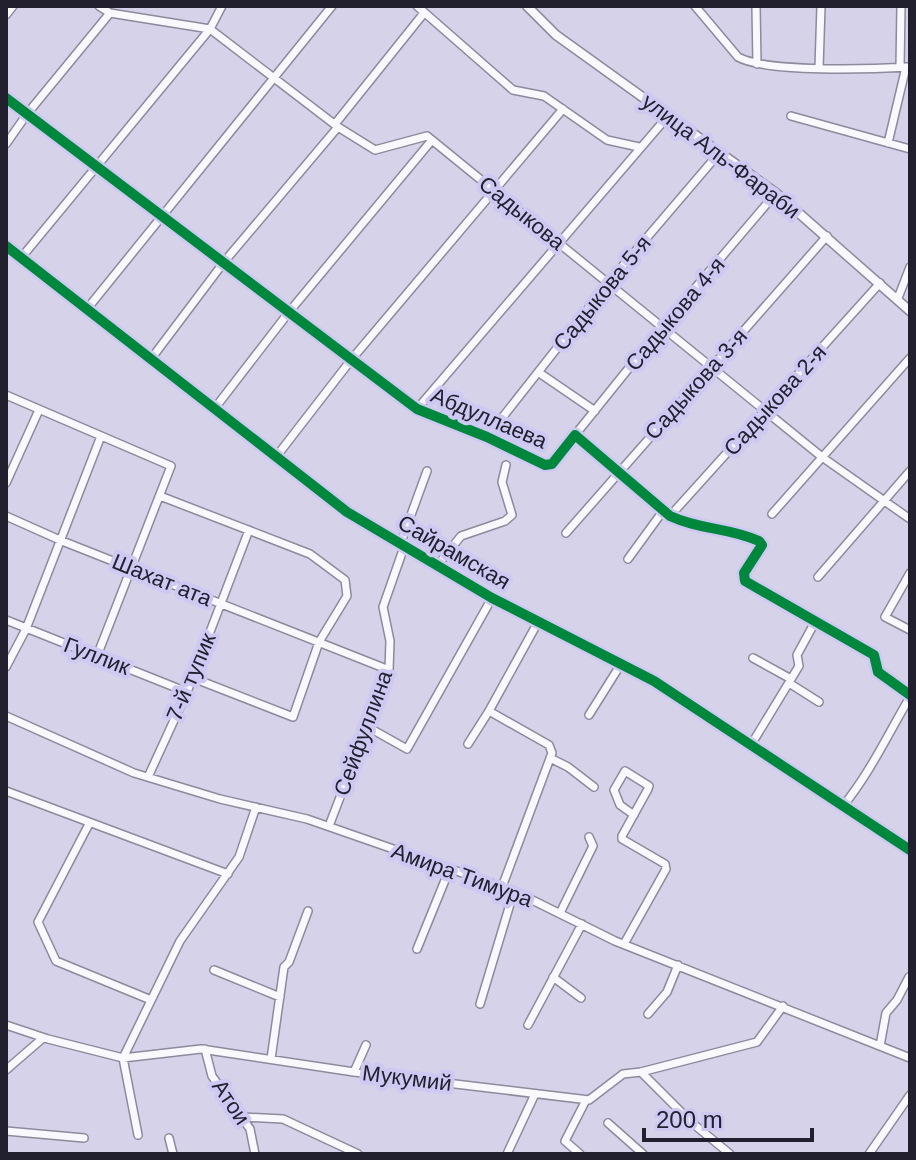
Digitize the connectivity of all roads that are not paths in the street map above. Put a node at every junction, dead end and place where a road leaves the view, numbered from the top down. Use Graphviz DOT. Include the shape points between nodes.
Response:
graph roads {
  1 [pos="13,6"];
  2 [pos="99,6"];
  3 [pos="222,6"];
  4 [pos="332,6"];
  5 [pos="417,6"];
  6 [pos="527,6"];
  7 [pos="695,6"];
  8 [pos="756,6"];
  9 [pos="821,6"];
  10 [pos="901,6"];
  11 [pos="110,13"];
  12 [pos="424,13"];
  13 [pos="6,15"];
  14 [pos="210,29"];
  15 [pos="757,64"];
  16 [pos="905,67"];
  17 [pos="819,68"];
  18 [pos="275,78"];
  19 [pos="6,98"];
  20 [pos="563,109"];
  21 [pos="27,114"];
  22 [pos="668,116"];
  23 [pos="791,116"];
  24 [pos="337,125"];
  25 [pos="432,140"];
  26 [pos="888,143"];
  27 [pos="6,144"];
  28 [pos="639,147"];
  29 [pos="910,149"];
  30 [pos="720,152"];
  31 [pos="96,166"];
  32 [pos="495,191"];
  33 [pos="776,193"];
  34 [pos="161,215"];
  35 [pos="827,236"];
  36 [pos="559,242"];
  37 [pos="6,246"];
  38 [pos="21,258"];
  39 [pos="224,262"];
  40 [pos="910,267"];
  41 [pos="609,282"];
  42 [pos="880,283"];
  43 [pos="898,298"];
  44 [pos="87,309"];
  45 [pos="910,311"];
  46 [pos="289,312"];
  47 [pos="662,327"];
  48 [pos="910,358"];
  49 [pos="151,359"];
  50 [pos="351,360"];
  51 [pos="712,368"];
  52 [pos="538,372"];
  53 [pos="6,395"];
  54 [pos="215,408"];
  55 [pos="417,409"];
  56 [pos="39,410"];
  57 [pos="595,411"];
  58 [pos="764,411"];
  59 [pos="575,435"];
  60 [pos="101,436"];
  61 [pos="487,437"];
  62 [pos="276,457"];
  63 [pos="822,457"];
  64 [pos="506,465"];
  65 [pos="427,471"];
  66 [pos="619,471"];
  67 [pos="910,471"];
  68 [pos="6,483"];
  69 [pos="160,496"];
  70 [pos="884,501"];
  71 [pos="667,514"];
  72 [pos="772,514"];
  73 [pos="6,516"];
  74 [pos="910,519"];
  75 [pos="249,530"];
  76 [pos="566,533"];
  77 [pos="62,541"];
  78 [pos="402,546"];
  79 [pos="628,559"];
  80 [pos="437,566"];
  81 [pos="131,568"];
  82 [pos="910,573"];
  83 [pos="818,577"];
  84 [pos="492,598"];
  85 [pos="221,604"];
  86 [pos="6,620"];
  87 [pos="538,622"];
  88 [pos="815,622"];
  89 [pos="26,629"];
  90 [pos="910,630"];
  91 [pos="319,642"];
  92 [pos="97,656"];
  93 [pos="753,658"];
  94 [pos="621,664"];
  95 [pos="6,667"];
  96 [pos="389,670"];
  97 [pos="193,678"];
  98 [pos="790,681"];
  99 [pos="187,692"];
  100 [pos="910,696"];
  101 [pos="819,702"];
  102 [pos="489,711"];
  103 [pos="589,715"];
  104 [pos="6,716"];
  105 [pos="366,726"];
  106 [pos="468,744"];
  107 [pos="751,745"];
  108 [pos="550,758"];
  109 [pos="148,777"];
  110 [pos="594,787"];
  111 [pos="6,791"];
  112 [pos="843,806"];
  113 [pos="256,807"];
  114 [pos="634,815"];
  115 [pos="89,824"];
  116 [pos="329,826"];
  117 [pos="589,837"];
  118 [pos="910,850"];
  119 [pos="450,868"];
  120 [pos="228,874"];
  121 [pos="502,887"];
  122 [pos="514,891"];
  123 [pos="308,911"];
  124 [pos="560,913"];
  125 [pos="582,924"];
  126 [pos="624,944"];
  127 [pos="417,949"];
  128 [pos="678,965"];
  129 [pos="214,970"];
  130 [pos="553,977"];
  131 [pos="909,977"];
  132 [pos="280,997"];
  133 [pos="581,998"];
  134 [pos="151,1000"];
  135 [pos="480,1004"];
  136 [pos="783,1006"];
  137 [pos="648,1014"];
  138 [pos="6,1025"];
  139 [pos="528,1025"];
  140 [pos="43,1038"];
  141 [pos="366,1045"];
  142 [pos="880,1046"];
  143 [pos="205,1049"];
  144 [pos="123,1058"];
  145 [pos="910,1058"];
  146 [pos="271,1059"];
  147 [pos="6,1070"];
  148 [pos="354,1072"];
  149 [pos="641,1072"];
  150 [pos="535,1094"];
  151 [pos="910,1095"];
  152 [pos="586,1100"];
  153 [pos="242,1117"];
  154 [pos="608,1123"];
  155 [pos="6,1131"];
  156 [pos="138,1135"];
  157 [pos="84,1138"];
  158 [pos="169,1138"];
  159 [pos="173,1154"];
  160 [pos="255,1154"];
  161 [pos="358,1154"];
  162 [pos="507,1154"];
  163 [pos="580,1154"];
  164 [pos="643,1154"];
  165 [pos="730,1154"];
  166 [pos="869,1154"];
  1 -- 13 [label="street"];
  2 -- 11 [label="street"];
  3 -- 14 [label="street"];
  4 -- 18 [label="street"];
  5 -- 12 [label="street"];
  6 -- 22 [label="main road, улица Аль-Фараби" via="556,35"];
  7 -- 15 [label="street" via="738,57"];
  8 -- 15 [label="street"];
  9 -- 17 [label="street"];
  10 -- 16 [label="street"];
  11 -- 14 [label="street"];
  11 -- 21 [label="street"];
  12 -- 20 [label="street" via="513,90 544,96"];
  12 -- 24 [label="street"];
  14 -- 18 [label="street"];
  14 -- 31 [label="street"];
  15 -- 17 [label="street"];
  16 -- 17 [label="street"];
  16 -- 26 [label="street"];
  18 -- 24 [label="street"];
  18 -- 34 [label="street"];
  19 -- 21 [label="street, Абдуллаева"];
  20 -- 28 [label="street" via="607,140"];
  20 -- 32 [label="street"];
  21 -- 27 [label="street"];
  21 -- 31 [label="street, Абдуллаева"];
  22 -- 28 [label="street"];
  22 -- 30 [label="main road, улица Аль-Фараби"];
  23 -- 26 [label="street"];
  24 -- 25 [label="street" via="375,150 427,136"];
  24 -- 39 [label="street"];
  25 -- 32 [label="street, Садыкова"];
  25 -- 46 [label="street"];
  26 -- 29 [label="street"];
  28 -- 36 [label="street"];
  30 -- 33 [label="main road, улица Аль-Фараби"];
  30 -- 41 [label="street, Садыкова 5-я"];
  31 -- 34 [label="street, Абдуллаева"];
  31 -- 38 [label="street"];
  32 -- 36 [label="street, Садыкова"];
  32 -- 50 [label="street"];
  33 -- 35 [label="main road, улица Аль-Фараби"];
  33 -- 47 [label="street, Садыкова 4-я"];
  34 -- 39 [label="street, Абдуллаева"];
  34 -- 44 [label="street"];
  35 -- 42 [label="main road, улица Аль-Фараби"];
  35 -- 51 [label="street, Садыкова 3-я"];
  36 -- 41 [label="street, Садыкова"];
  36 -- 55 [label="street"];
  37 -- 38 [label="street, Сайрамская"];
  38 -- 44 [label="street, Сайрамская"];
  39 -- 46 [label="street, Абдуллаева"];
  39 -- 49 [label="street"];
  40 -- 43 [label="street"];
  41 -- 47 [label="street, Садыкова"];
  41 -- 52 [label="street, Садыкова 5-я"];
  42 -- 43 [label="main road, улица Аль-Фараби"];
  42 -- 58 [label="street, Садыкова 2-я"];
  43 -- 45 [label="main road, улица Аль-Фараби"];
  44 -- 49 [label="street, Сайрамская"];
  46 -- 50 [label="street, Абдуллаева"];
  46 -- 54 [label="street"];
  47 -- 51 [label="street, Садыкова"];
  47 -- 57 [label="street, Садыкова 4-я"];
  48 -- 63 [label="street"];
  49 -- 54 [label="street, Сайрамская"];
  50 -- 55 [label="street, Абдуллаева"];
  50 -- 62 [label="street"];
  51 -- 58 [label="street, Садыкова"];
  51 -- 66 [label="street, Садыкова 3-я"];
  52 -- 57 [label="street"];
  52 -- 61 [label="street, Садыкова 5-я"];
  53 -- 56 [label="street"];
  54 -- 62 [label="street, Сайрамская"];
  55 -- 61 [label="street, Абдуллаева"];
  56 -- 60 [label="street"];
  56 -- 68 [label="street"];
  57 -- 59 [label="street, Садыкова 4-я"];
  58 -- 63 [label="street, Садыкова"];
  58 -- 71 [label="street, Садыкова 2-я"];
  59 -- 61 [label="street, Абдуллаева" via="552,464 545,465"];
  59 -- 66 [label="street, Абдуллаева"];
  60 -- 69 [label="street" via="171,466"];
  60 -- 77 [label="street"];
  62 -- 78 [label="street, Сайрамская"];
  63 -- 70 [label="street, Садыкова"];
  63 -- 72 [label="street"];
  64 -- 80 [label="street" via="502,482 512,515 461,536"];
  65 -- 78 [label="street, Сейфуллина"];
  66 -- 71 [label="street, Абдуллаева"];
  66 -- 76 [label="street, Садыкова 3-я"];
  67 -- 70 [label="street"];
  69 -- 75 [label="street"];
  69 -- 81 [label="street"];
  70 -- 74 [label="street, Садыкова"];
  70 -- 83 [label="street"];
  71 -- 79 [label="street, Садыкова 2-я"];
  71 -- 88 [label="street, Абдуллаева" via="759,541 762,545 744,573 745,581"];
  73 -- 77 [label="street, Шахат ата"];
  75 -- 85 [label="street, 7-й тупик"];
  75 -- 91 [label="street" via="310,554 345,580 347,596"];
  77 -- 81 [label="street, Шахат ата"];
  77 -- 89 [label="street"];
  78 -- 80 [label="street, Сайрамская"];
  78 -- 96 [label="street, Сейфуллина" via="383,607"];
  80 -- 84 [label="street, Сайрамская"];
  81 -- 85 [label="street, Шахат ата"];
  81 -- 92 [label="street"];
  82 -- 90 [label="street" via="885,617"];
  84 -- 87 [label="street, Сайрамская"];
  84 -- 105 [label="street" via="407,749"];
  85 -- 91 [label="street, Шахат ата"];
  85 -- 97 [label="street, 7-й тупик"];
  86 -- 89 [label="street, Гуллик"];
  87 -- 94 [label="street, Сайрамская"];
  87 -- 102 [label="street"];
  88 -- 98 [label="street"];
  88 -- 100 [label="street, Абдуллаева" via="874,655 878,672"];
  89 -- 92 [label="street, Гуллик"];
  89 -- 95 [label="street"];
  91 -- 96 [label="street, Шахат ата"];
  91 -- 97 [label="street" via="293,717"];
  92 -- 99 [label="street, Гуллик"];
  93 -- 98 [label="street"];
  94 -- 103 [label="street"];
  94 -- 107 [label="street, Сайрамская"];
  96 -- 105 [label="street, Сейфуллина"];
  97 -- 99 [label="street, 7-й тупик"];
  98 -- 101 [label="street"];
  98 -- 107 [label="street"];
  99 -- 109 [label="street, 7-й тупик"];
  100 -- 112 [label="street" via="865,779"];
  102 -- 106 [label="street"];
  102 -- 108 [label="street" via="549,745"];
  104 -- 109 [label="street, Амира Тимура"];
  105 -- 116 [label="street, Сейфуллина"];
  107 -- 112 [label="street, Сайрамская"];
  108 -- 110 [label="street"];
  108 -- 121 [label="street"];
  109 -- 113 [label="street, Амира Тимура"];
  111 -- 115 [label="street"];
  112 -- 118 [label="street, Сайрамская"];
  113 -- 116 [label="street, Амира Тимура"];
  113 -- 120 [label="street"];
  114 -- 114 [label="street" via="649,786 625,771 614,790 620,805"];
  114 -- 126 [label="street" via="623,841 666,869"];
  115 -- 120 [label="street"];
  115 -- 134 [label="street" via="38,922 56,961"];
  116 -- 119 [label="street, Амира Тимура"];
  117 -- 124 [label="street" via="593,846"];
  119 -- 121 [label="street, Амира Тимура"];
  119 -- 127 [label="street"];
  120 -- 134 [label="street" via="180,941"];
  121 -- 122 [label="street, Амира Тимура"];
  122 -- 124 [label="street, Амира Тимура"];
  122 -- 135 [label="street"];
  123 -- 132 [label="street" via="284,967"];
  124 -- 125 [label="street, Амира Тимура"];
  125 -- 126 [label="street, Амира Тимура"];
  125 -- 130 [label="street"];
  126 -- 128 [label="street, Амира Тимура"];
  128 -- 136 [label="street, Амира Тимура"];
  128 -- 137 [label="street" via="667,992"];
  129 -- 132 [label="street"];
  130 -- 133 [label="street"];
  130 -- 139 [label="street"];
  131 -- 142 [label="street" via="886,1013"];
  132 -- 146 [label="street"];
  134 -- 144 [label="street"];
  136 -- 142 [label="street, Амира Тимура"];
  136 -- 149 [label="street" via="757,1042"];
  138 -- 140 [label="street, Мукумий"];
  140 -- 144 [label="street, Мукумий"];
  140 -- 147 [label="street"];
  141 -- 148 [label="street"];
  142 -- 145 [label="street, Амира Тимура"];
  143 -- 144 [label="street, Мукумий"];
  143 -- 146 [label="street, Мукумий"];
  143 -- 153 [label="street, Атои" via="212,1076"];
  144 -- 156 [label="street"];
  146 -- 148 [label="street, Мукумий"];
  148 -- 150 [label="street, Мукумий"];
  149 -- 152 [label="street" via="623,1074"];
  149 -- 165 [label="street"];
  150 -- 152 [label="street, Мукумий"];
  150 -- 162 [label="street"];
  151 -- 166 [label="street"];
  152 -- 163 [label="street" via="565,1141"];
  153 -- 160 [label="street, Атои"];
  153 -- 161 [label="street" via="283,1119"];
  154 -- 164 [label="street"];
  155 -- 157 [label="street"];
  158 -- 159 [label="street"];
}
